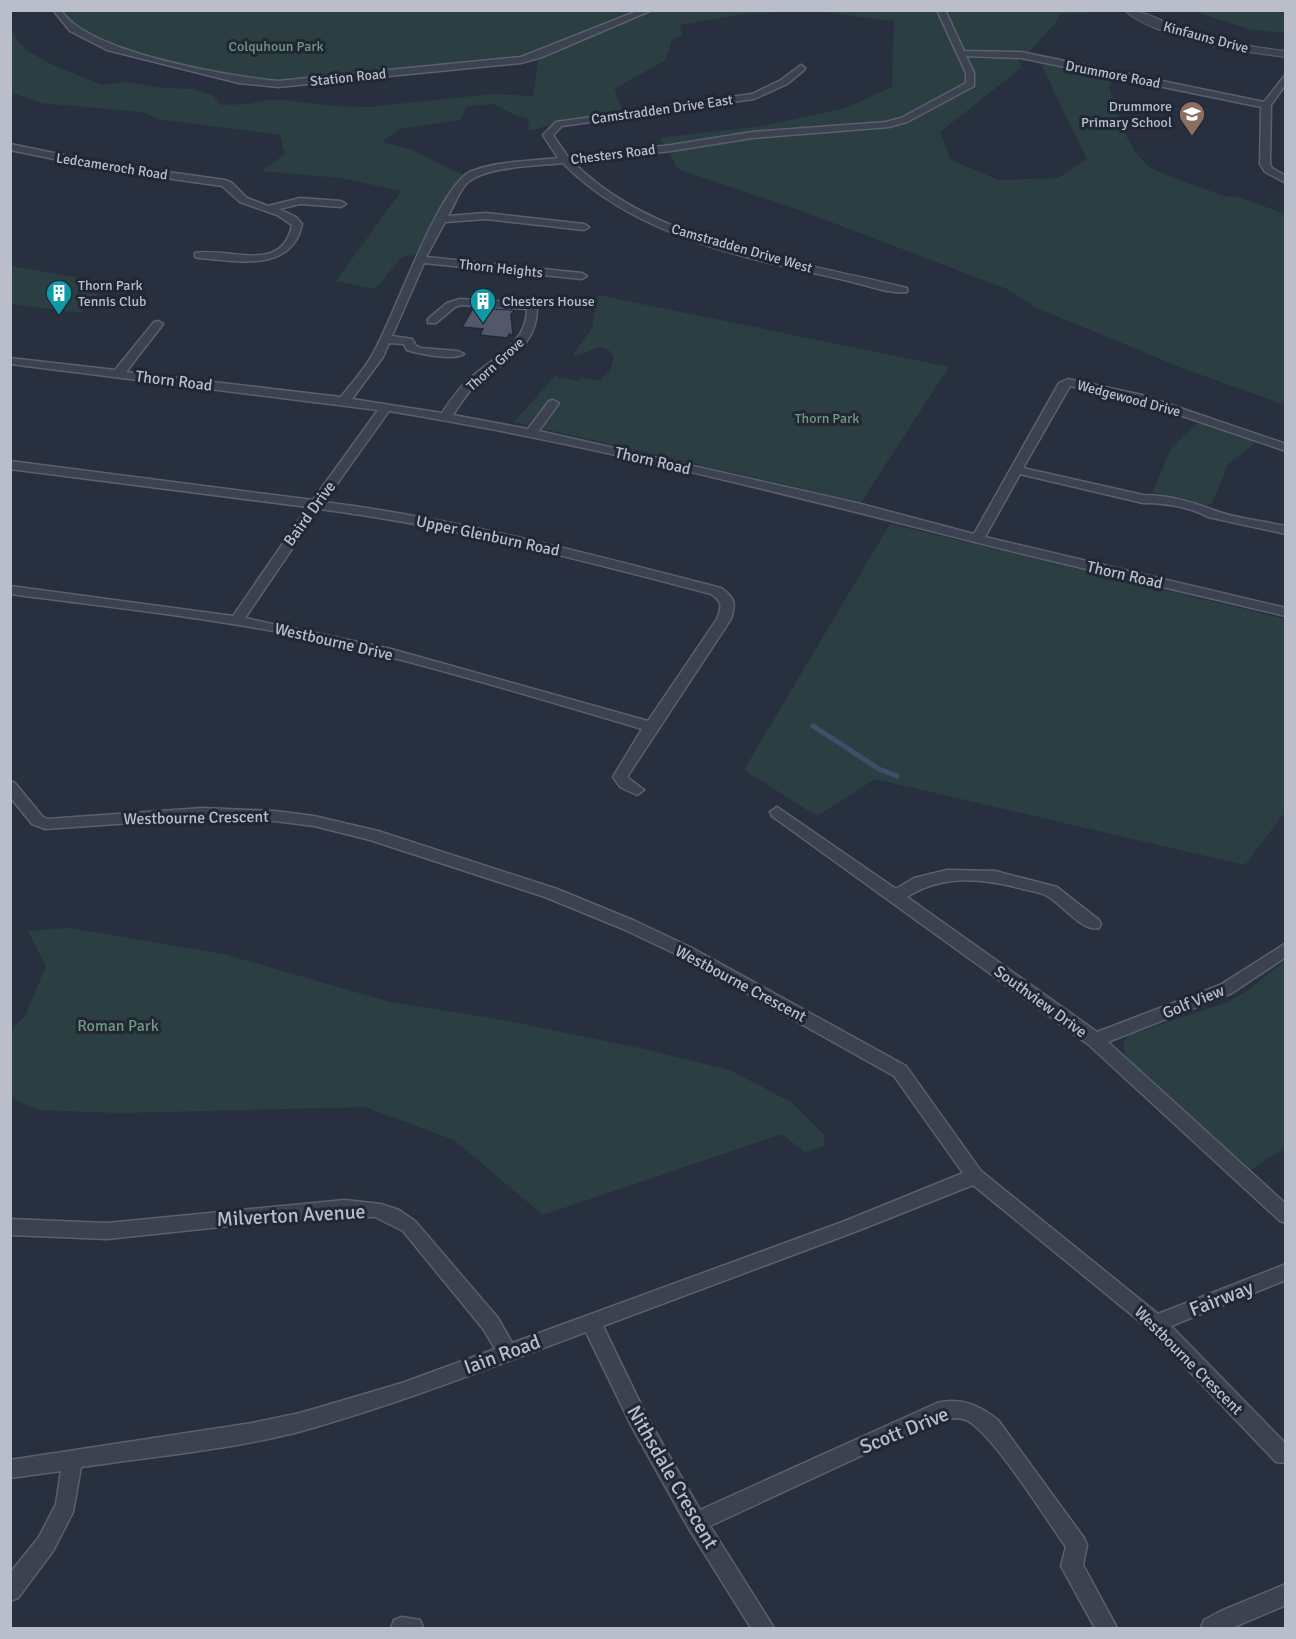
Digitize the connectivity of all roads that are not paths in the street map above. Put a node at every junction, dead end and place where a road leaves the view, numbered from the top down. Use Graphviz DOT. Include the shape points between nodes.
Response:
graph roads {
  1 [pos="57,10"];
  2 [pos="648,10"];
  3 [pos="940,10"];
  4 [pos="1129,10"];
  5 [pos="959,52"];
  6 [pos="1286,54"];
  7 [pos="801,68"];
  8 [pos="1286,78"];
  9 [pos="1266,105"];
  10 [pos="10,147"];
  11 [pos="564,160"];
  12 [pos="1286,180"];
  13 [pos="341,204"];
  14 [pos="268,209"];
  15 [pos="443,219"];
  16 [pos="584,228"];
  17 [pos="199,255"];
  18 [pos="420,259"];
  19 [pos="582,276"];
  20 [pos="903,290"];
  21 [pos="432,321"];
  22 [pos="158,324"];
  23 [pos="385,339"];
  24 [pos="458,354"];
  25 [pos="10,361"];
  26 [pos="119,374"];
  27 [pos="344,400"];
  28 [pos="553,403"];
  29 [pos="386,407"];
  30 [pos="445,417"];
  31 [pos="531,433"];
  32 [pos="1286,448"];
  33 [pos="10,465"];
  34 [pos="1017,470"];
  35 [pos="316,504"];
  36 [pos="1286,530"];
  37 [pos="978,539"];
  38 [pos="1246,587"];
  39 [pos="10,590"];
  40 [pos="1240,601"];
  41 [pos="1286,612"];
  42 [pos="236,621"];
  43 [pos="651,727"];
  44 [pos="10,786"];
  45 [pos="637,790"];
  46 [pos="777,812"];
  47 [pos="896,897"];
  48 [pos="1092,924"];
  49 [pos="1286,949"];
  50 [pos="1095,1040"];
  51 [pos="975,1176"];
  52 [pos="1286,1216"];
  53 [pos="10,1227"];
  54 [pos="1286,1272"];
  55 [pos="591,1322"];
  56 [pos="1156,1323"];
  57 [pos="507,1352"];
  58 [pos="1282,1455"];
  59 [pos="72,1461"];
  60 [pos="10,1469"];
  61 [pos="696,1522"];
  62 [pos="10,1591"];
  63 [pos="1286,1594"];
  64 [pos="402,1629"];
  65 [pos="412,1629"];
  66 [pos="763,1629"];
  67 [pos="1106,1629"];
  68 [pos="1212,1629"];
  1 -- 2 [label="street, Station Road" via="67,25 110,48 239,80 278,84 521,60"];
  3 -- 5 [label="street"];
  4 -- 6 [label="street, Kinfauns Drive" via="1192,36"];
  5 -- 9 [label="street, Drummore Road" via="1021,55"];
  5 -- 11 [label="street, Chesters Road" via="971,84 904,120 863,128 752,135"];
  7 -- 11 [label="street, Camstradden Drive East" via="784,82 754,96 559,124 548,135"];
  8 -- 9 [label="street"];
  9 -- 12 [label="street" via="1266,167"];
  10 -- 14 [label="street, Ledcameroch Road" via="103,166 213,181"];
  11 -- 15 [label="street, Chesters Road" via="474,173 461,183"];
  11 -- 20 [label="street, Camstradden Drive West" via="616,204 664,226 740,250"];
  13 -- 14 [label="street" via="300,201"];
  14 -- 17 [label="street, Ledcameroch Road" via="297,224 286,251 260,257"];
  15 -- 16 [label="street" via="486,216 540,227"];
  15 -- 18 [label="street, Chesters Road"];
  18 -- 19 [label="street, Thorn Heights"];
  18 -- 23 [label="street, Chesters Road"];
  21 -- 30 [label="street, Thorn Grove" via="460,302 530,300 534,315 526,335 468,386"];
  22 -- 26 [label="street"];
  23 -- 24 [label="street" via="411,339 411,348 420,351"];
  23 -- 27 [label="street, Chesters Road" via="377,357"];
  25 -- 26 [label="street, Thorn Road"];
  26 -- 27 [label="street, Thorn Road"];
  27 -- 29 [label="street, Thorn Road"];
  28 -- 31 [label="street"];
  29 -- 30 [label="street, Thorn Road"];
  29 -- 35 [label="street, Baird Drive"];
  30 -- 31 [label="street, Thorn Road"];
  31 -- 37 [label="street, Thorn Road" via="891,515"];
  32 -- 34 [label="street, Wedgewood Drive" via="1138,397 1068,382"];
  33 -- 35 [label="street, Upper Glenburn Road"];
  34 -- 36 [label="street"];
  34 -- 37 [label="street, Wedgewood Drive"];
  35 -- 42 [label="street, Baird Drive"];
  35 -- 43 [label="street, Upper Glenburn Road" via="395,515 495,536 723,594 729,605 724,619"];
  37 -- 40 [label="street, Thorn Road"];
  38 -- 40 [label="street"];
  39 -- 42 [label="street, Westbourne Drive"];
  40 -- 41 [label="street, Thorn Road"];
  42 -- 43 [label="street, Westbourne Drive" via="342,641"];
  43 -- 45 [label="street, Upper Glenburn Road" via="620,777"];
  44 -- 51 [label="street, Westbourne Crescent" via="37,820 45,824 203,813 304,819 373,835 551,893 686,952 900,1071"];
  46 -- 47 [label="street, Southview Drive"];
  47 -- 48 [label="street" via="919,882 947,875 995,876 1051,891"];
  47 -- 50 [label="street, Southview Drive"];
  49 -- 50 [label="street, Golf View" via="1226,989"];
  50 -- 52 [label="street, Southview Drive"];
  51 -- 55 [label="street, Iain Road"];
  51 -- 56 [label="street, Westbourne Crescent"];
  53 -- 57 [label="street, Milverton Avenue" via="107,1231 335,1208 378,1211 409,1226 491,1324"];
  54 -- 56 [label="street, Fairway"];
  55 -- 57 [label="street, Iain Road"];
  55 -- 61 [label="street, Nithsdale Crescent" via="639,1421"];
  56 -- 58 [label="street, Westbourne Crescent"];
  57 -- 59 [label="street, Iain Road" via="402,1392 300,1422"];
  59 -- 60 [label="street, Iain Road"];
  59 -- 62 [label="street" via="66,1505 46,1544"];
  61 -- 66 [label="street, Nithsdale Crescent"];
  61 -- 67 [label="street, Scott Drive" via="927,1416 960,1408 990,1426 1077,1545 1072,1566"];
  63 -- 68 [label="street"];
  64 -- 65 [label="street"];
}
